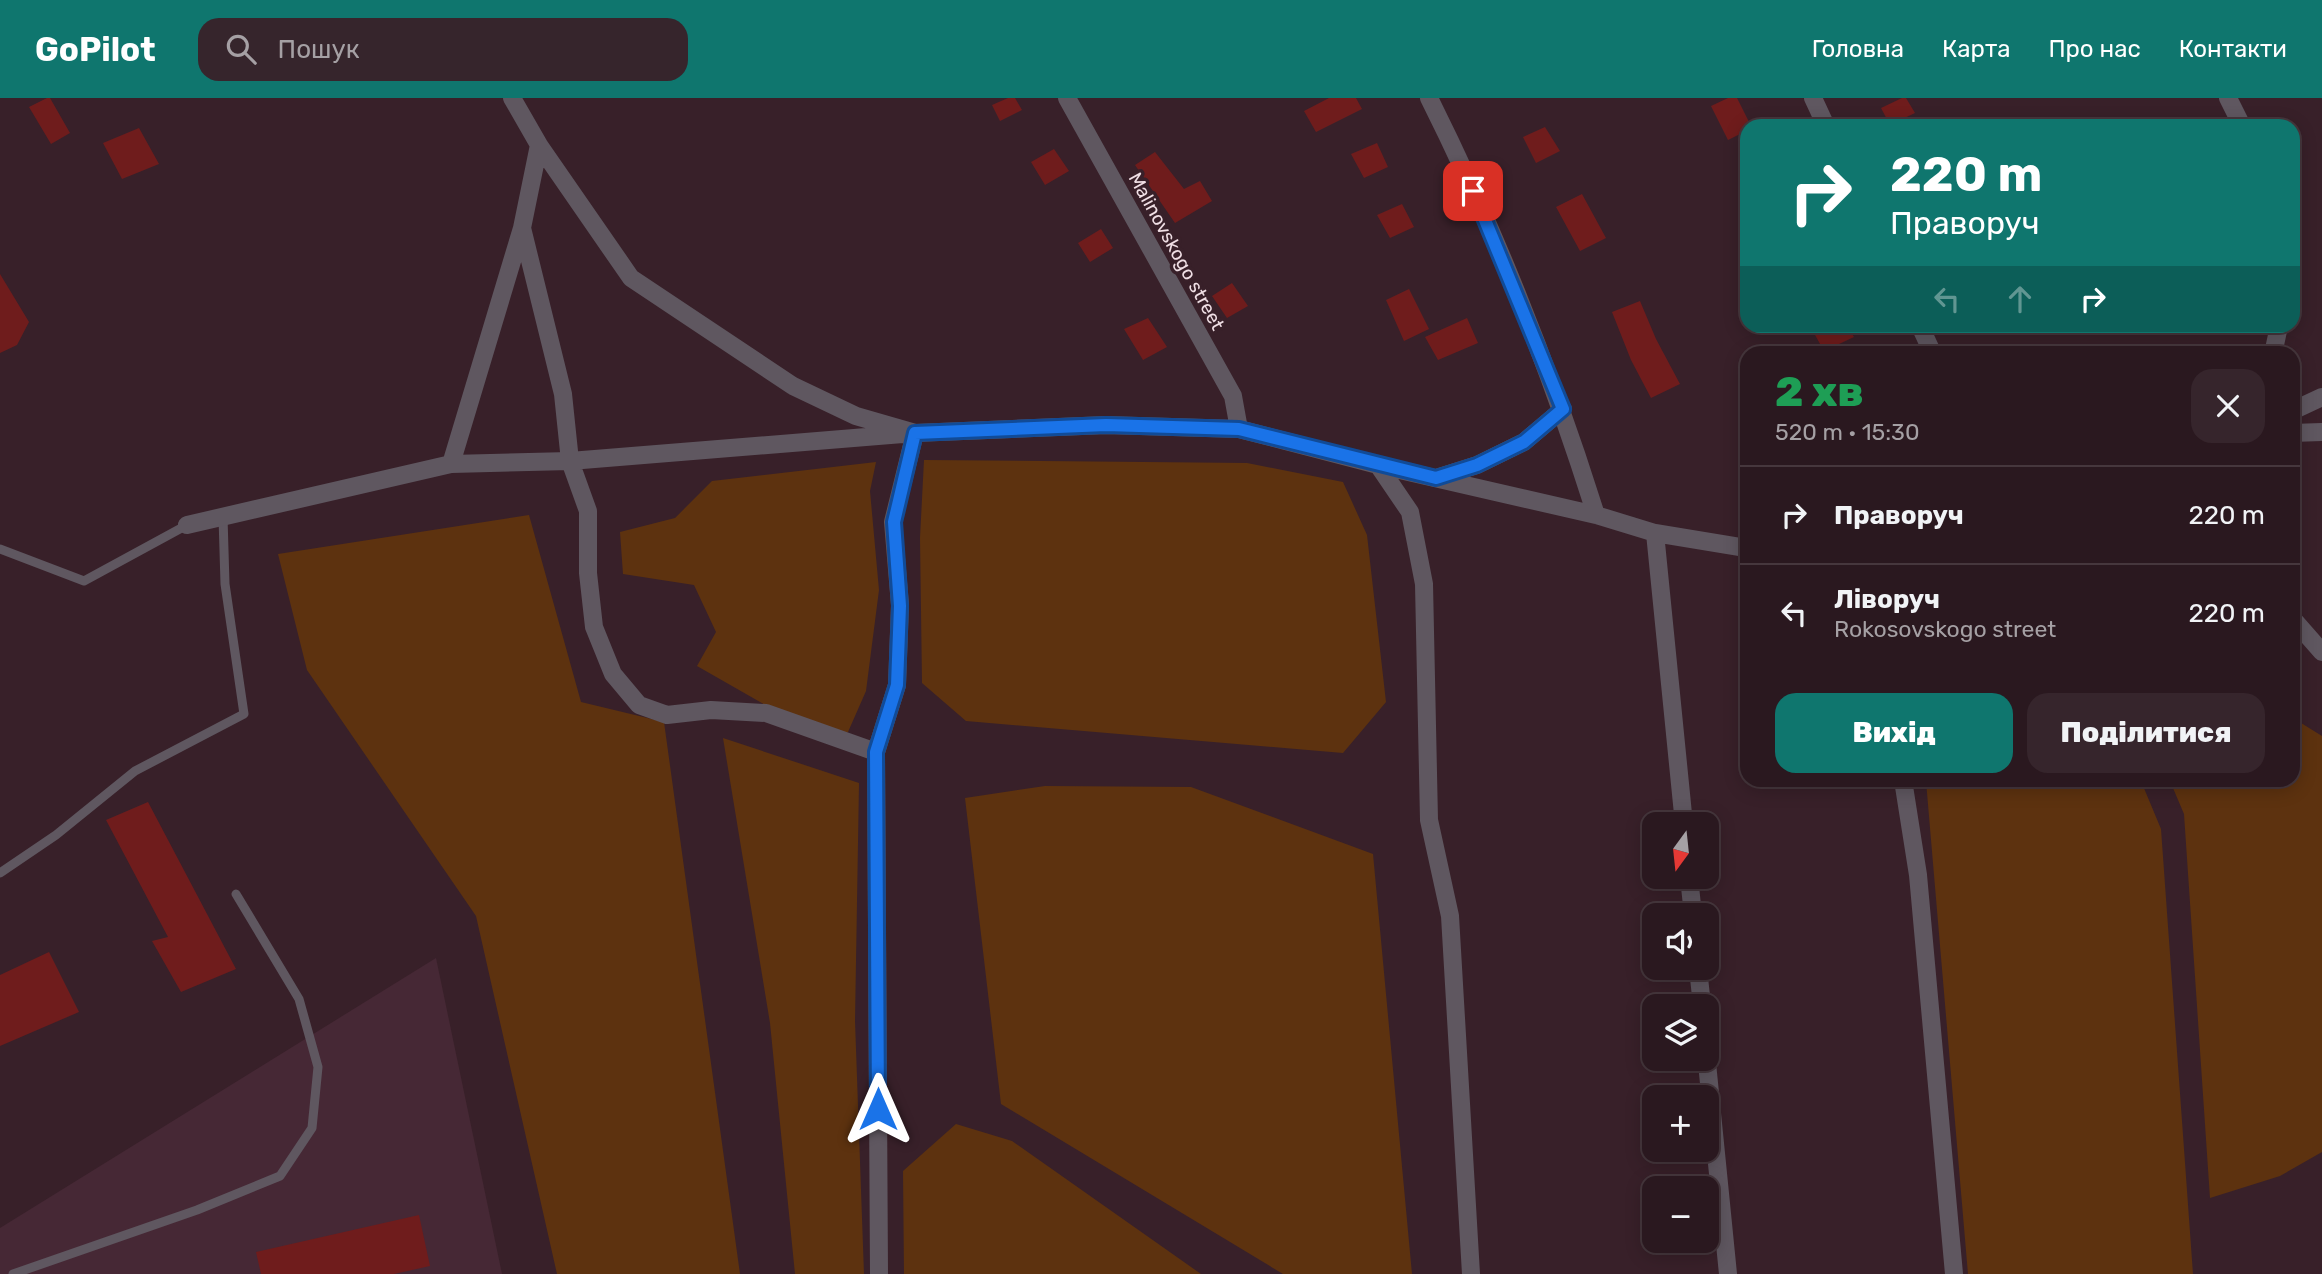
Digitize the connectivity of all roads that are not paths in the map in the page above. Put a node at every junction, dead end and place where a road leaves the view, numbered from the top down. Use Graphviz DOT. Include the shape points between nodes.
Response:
graph roads {
  1 [pos="512,98"];
  2 [pos="1067,98"];
  3 [pos="1429,98"];
  4 [pos="1813,98"];
  5 [pos="2228,98"];
  6 [pos="1823,119"];
  7 [pos="2238,119"];
  8 [pos="539,145"];
  9 [pos="522,228"];
  10 [pos="2322,397"];
  11 [pos="2300,407"];
  12 [pos="1563,409"];
  13 [pos="1239,429"];
  14 [pos="2322,432"];
  15 [pos="915,433"];
  16 [pos="2300,433"];
  17 [pos="570,461"];
  18 [pos="451,464"];
  19 [pos="1378,465"];
  20 [pos="1436,478"];
  21 [pos="1596,515"];
  22 [pos="223,517"];
  23 [pos="187,525"];
  24 [pos="1655,533"];
  25 [pos="1740,547"];
  26 [pos="0,549"];
  27 [pos="2300,627"];
  28 [pos="2322,652"];
  29 [pos="876,752"];
  30 [pos="1904,787"];
  31 [pos="1683,812"];
  32 [pos="0,873"];
  33 [pos="236,894"];
  34 [pos="1708,1071"];
  35 [pos="13,1274"];
  36 [pos="879,1274"];
  37 [pos="1471,1274"];
  38 [pos="1728,1274"];
  39 [pos="1955,1274"];
  1 -- 8 [label="street"];
  2 -- 13 [label="street, Malinovskogo street" via="1233,396"];
  3 -- 12 [label="street" via="1463,167"];
  4 -- 6 [label="street"];
  5 -- 7 [label="street"];
  8 -- 9 [label="street"];
  8 -- 15 [label="street" via="631,278 793,386 856,416"];
  9 -- 17 [label="street" via="563,394"];
  9 -- 18 [label="street"];
  10 -- 11 [label="street"];
  12 -- 20 [label="street" via="1524,442"];
  12 -- 21 [label="street"];
  13 -- 15 [label="street" via="1106,425"];
  13 -- 19 [label="street"];
  14 -- 16 [label="street"];
  15 -- 17 [label="street"];
  15 -- 29 [label="street" via="894,522 900,606 897,685"];
  17 -- 18 [label="street"];
  17 -- 29 [label="street" via="588,511 594,627 613,674 639,705 667,715 710,710 766,713"];
  18 -- 22 [label="street"];
  19 -- 20 [label="street"];
  19 -- 37 [label="street" via="1409,512 1424,584 1429,820 1450,916"];
  20 -- 21 [label="street"];
  21 -- 24 [label="street"];
  22 -- 23 [label="street"];
  22 -- 32 [label="lane" via="225,584 244,714 135,771"];
  23 -- 26 [label="lane" via="84,581"];
  24 -- 25 [label="street"];
  24 -- 31 [label="street"];
  27 -- 28 [label="street"];
  29 -- 36 [label="street"];
  30 -- 39 [label="street" via="1918,874"];
  33 -- 35 [label="lane" via="299,999 318,1067 312,1128 280,1176"];
  34 -- 38 [label="street"];
}
